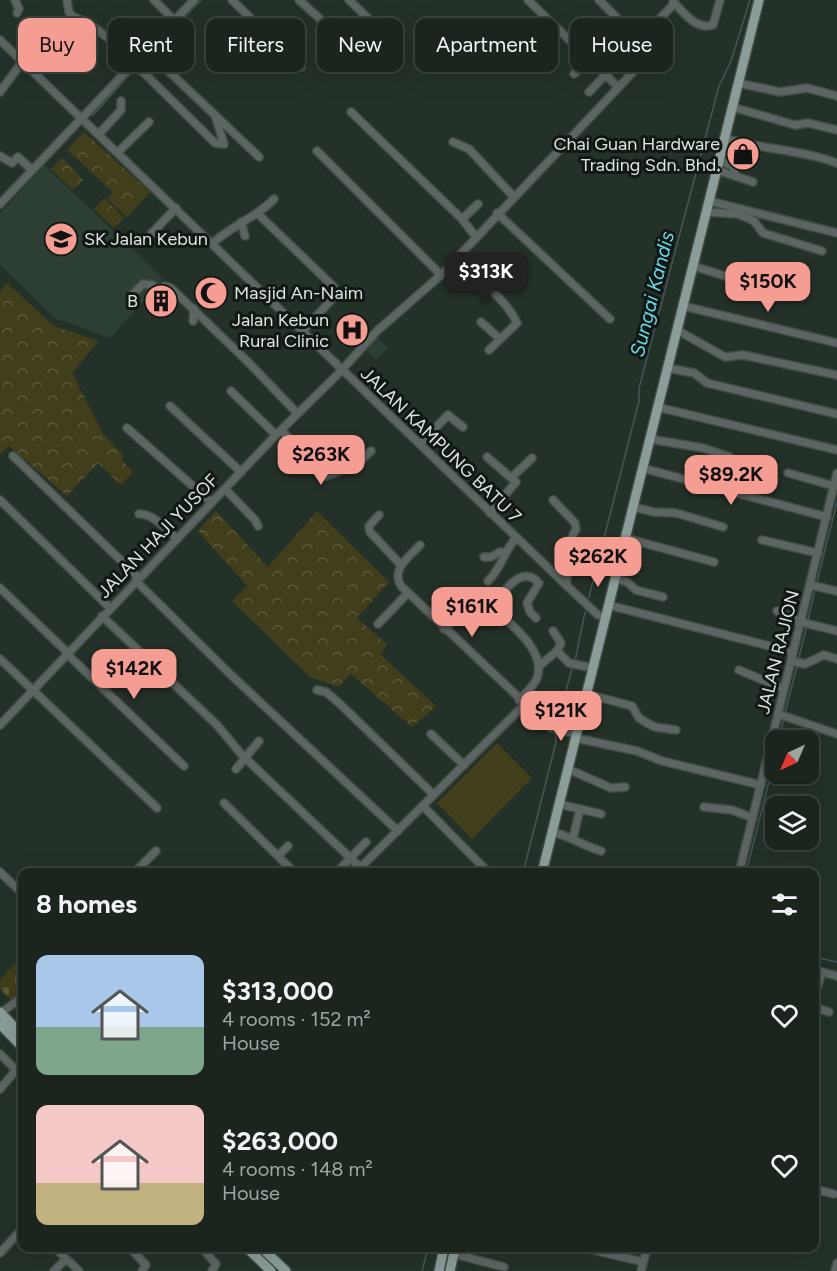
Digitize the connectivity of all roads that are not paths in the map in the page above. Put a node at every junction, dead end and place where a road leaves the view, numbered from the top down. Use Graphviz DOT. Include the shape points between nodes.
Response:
graph roads {
  1 [pos="9,0"];
  2 [pos="15,0"];
  3 [pos="67,0"];
  4 [pos="154,0"];
  5 [pos="194,0"];
  6 [pos="232,0"];
  7 [pos="299,0"];
  8 [pos="349,0"];
  9 [pos="528,0"];
  10 [pos="599,0"];
  11 [pos="720,0"];
  12 [pos="759,0"];
  13 [pos="673,2"];
  14 [pos="17,13"];
  15 [pos="172,18"];
  16 [pos="176,18"];
  17 [pos="251,18"];
  18 [pos="319,18"];
  19 [pos="368,18"];
  20 [pos="617,18"];
  21 [pos="659,18"];
  22 [pos="108,40"];
  23 [pos="570,41"];
  24 [pos="1,43"];
  25 [pos="18,58"];
  26 [pos="18,67"];
  27 [pos="33,72"];
  28 [pos="128,72"];
  29 [pos="142,72"];
  30 [pos="169,72"];
  31 [pos="603,72"];
  32 [pos="609,72"];
  33 [pos="632,72"];
  34 [pos="606,75"];
  35 [pos="743,84"];
  36 [pos="618,87"];
  37 [pos="0,92"];
  38 [pos="590,92"];
  39 [pos="837,96"];
  40 [pos="122,101"];
  41 [pos="737,109"];
  42 [pos="351,112"];
  43 [pos="215,115"];
  44 [pos="82,117"];
  45 [pos="148,122"];
  46 [pos="837,130"];
  47 [pos="99,134"];
  48 [pos="729,140"];
  49 [pos="453,142"];
  50 [pos="118,152"];
  51 [pos="317,152"];
  52 [pos="0,156"];
  53 [pos="260,157"];
  54 [pos="719,160"];
  55 [pos="837,163"];
  56 [pos="32,170"];
  57 [pos="716,170"];
  58 [pos="735,176"];
  59 [pos="753,182"];
  60 [pos="513,196"];
  61 [pos="274,199"];
  62 [pos="1,200"];
  63 [pos="713,203"];
  64 [pos="478,204"];
  65 [pos="176,207"];
  66 [pos="706,212"];
  67 [pos="497,213"];
  68 [pos="258,214"];
  69 [pos="462,219"];
  70 [pos="241,222"];
  71 [pos="837,233"];
  72 [pos="151,234"];
  73 [pos="245,236"];
  74 [pos="476,237"];
  75 [pos="213,243"];
  76 [pos="822,251"];
  77 [pos="455,259"];
  78 [pos="693,266"];
  79 [pos="441,275"];
  80 [pos="776,292"];
  81 [pos="133,294"];
  82 [pos="688,307"];
  83 [pos="194,309"];
  84 [pos="610,318"];
  85 [pos="193,321"];
  86 [pos="481,322"];
  87 [pos="302,332"];
  88 [pos="681,332"];
  89 [pos="500,339"];
  90 [pos="837,343"];
  91 [pos="489,350"];
  92 [pos="671,369"];
  93 [pos="341,371"];
  94 [pos="837,375"];
  95 [pos="231,391"];
  96 [pos="171,406"];
  97 [pos="657,407"];
  98 [pos="297,413"];
  99 [pos="837,414"];
  100 [pos="127,428"];
  101 [pos="463,428"];
  102 [pos="278,432"];
  103 [pos="650,439"];
  104 [pos="420,444"];
  105 [pos="837,450"];
  106 [pos="371,451"];
  107 [pos="14,456"];
  108 [pos="487,457"];
  109 [pos="730,457"];
  110 [pos="532,458"];
  111 [pos="642,468"];
  112 [pos="241,472"];
  113 [pos="788,473"];
  114 [pos="837,473"];
  115 [pos="512,477"];
  116 [pos="835,483"];
  117 [pos="225,489"];
  118 [pos="0,500"];
  119 [pos="553,500"];
  120 [pos="211,502"];
  121 [pos="636,508"];
  122 [pos="490,513"];
  123 [pos="139,514"];
  124 [pos="379,515"];
  125 [pos="831,515"];
  126 [pos="258,526"];
  127 [pos="723,527"];
  128 [pos="176,538"];
  129 [pos="516,538"];
  130 [pos="625,538"];
  131 [pos="762,540"];
  132 [pos="420,545"];
  133 [pos="814,552"];
  134 [pos="504,553"];
  135 [pos="484,557"];
  136 [pos="714,562"];
  137 [pos="401,565"];
  138 [pos="615,578"];
  139 [pos="138,579"];
  140 [pos="488,581"];
  141 [pos="566,585"];
  142 [pos="814,586"];
  143 [pos="0,588"];
  144 [pos="837,591"];
  145 [pos="408,594"];
  146 [pos="663,597"];
  147 [pos="608,605"];
  148 [pos="492,607"];
  149 [pos="110,608"];
  150 [pos="777,611"];
  151 [pos="102,616"];
  152 [pos="605,617"];
  153 [pos="536,618"];
  154 [pos="805,623"];
  155 [pos="378,624"];
  156 [pos="444,629"];
  157 [pos="553,631"];
  158 [pos="837,631"];
  159 [pos="787,649"];
  160 [pos="558,651"];
  161 [pos="67,653"];
  162 [pos="0,659"];
  163 [pos="837,659"];
  164 [pos="795,662"];
  165 [pos="539,666"];
  166 [pos="593,668"];
  167 [pos="739,670"];
  168 [pos="784,689"];
  169 [pos="31,690"];
  170 [pos="317,690"];
  171 [pos="586,694"];
  172 [pos="522,703"];
  173 [pos="783,715"];
  174 [pos="68,724"];
  175 [pos="0,725"];
  176 [pos="676,730"];
  177 [pos="431,734"];
  178 [pos="837,734"];
  179 [pos="576,736"];
  180 [pos="259,741"];
  181 [pos="247,758"];
  182 [pos="464,765"];
  183 [pos="184,766"];
  184 [pos="568,769"];
  185 [pos="236,770"];
  186 [pos="760,784"];
  187 [pos="625,788"];
  188 [pos="434,795"];
  189 [pos="144,802"];
  190 [pos="224,803"];
  191 [pos="559,804"];
  192 [pos="423,806"];
  193 [pos="704,807"];
  194 [pos="157,808"];
  195 [pos="580,809"];
  196 [pos="601,814"];
  197 [pos="753,818"];
  198 [pos="398,831"];
  199 [pos="552,832"];
  200 [pos="573,838"];
  201 [pos="366,842"];
  202 [pos="288,846"];
  203 [pos="156,851"];
  204 [pos="601,851"];
  205 [pos="278,856"];
  206 [pos="350,858"];
  207 [pos="142,868"];
  208 [pos="291,868"];
  209 [pos="341,868"];
  210 [pos="357,868"];
  211 [pos="360,868"];
  212 [pos="484,868"];
  213 [pos="543,868"];
  214 [pos="740,868"];
  215 [pos="0,872"];
  216 [pos="18,889"];
  217 [pos="819,971"];
  218 [pos="837,976"];
  219 [pos="18,1000"];
  220 [pos="819,1009"];
  221 [pos="1,1012"];
  222 [pos="829,1012"];
  223 [pos="0,1024"];
  224 [pos="18,1031"];
  225 [pos="18,1043"];
  226 [pos="2,1060"];
  227 [pos="18,1069"];
  228 [pos="18,1074"];
  229 [pos="0,1089"];
  230 [pos="819,1190"];
  231 [pos="834,1194"];
  232 [pos="18,1233"];
  233 [pos="59,1252"];
  234 [pos="134,1252"];
  235 [pos="205,1252"];
  236 [pos="251,1252"];
  237 [pos="266,1252"];
  238 [pos="443,1252"];
  239 [pos="455,1252"];
  240 [pos="458,1252"];
  241 [pos="602,1252"];
  242 [pos="646,1252"];
  243 [pos="0,1253"];
  244 [pos="66,1259"];
  245 [pos="643,1262"];
  246 [pos="837,1263"];
  247 [pos="214,1267"];
  248 [pos="504,1267"];
  249 [pos="54,1271"];
  250 [pos="79,1271"];
  251 [pos="142,1271"];
  252 [pos="271,1271"];
  253 [pos="286,1271"];
  254 [pos="439,1271"];
  255 [pos="450,1271"];
  256 [pos="641,1271"];
  257 [pos="835,1271"];
  1 -- 2 [label="street"];
  2 -- 14 [label="street"];
  3 -- 22 [label="street" via="72,16 90,24"];
  4 -- 15 [label="street"];
  5 -- 16 [label="street"];
  6 -- 17 [label="street"];
  7 -- 18 [label="street"];
  8 -- 19 [label="street"];
  9 -- 23 [label="street"];
  10 -- 20 [label="street"];
  11 -- 13 [label="street" via="713,25 705,27 695,24"];
  12 -- 35 [label="main road"];
  13 -- 21 [label="street"];
  24 -- 25 [label="street, JALAN KAMPUNG BATU 7"];
  26 -- 37 [label="street"];
  27 -- 44 [label="street, JALAN KAMPUNG BATU 7"];
  28 -- 44 [label="street"];
  29 -- 43 [label="street" via="221,146 225,141"];
  30 -- 43 [label="street"];
  31 -- 34 [label="street"];
  32 -- 34 [label="street"];
  33 -- 36 [label="street, JALAN HAJI YUSOF"];
  34 -- 36 [label="street"];
  34 -- 38 [label="street"];
  35 -- 39 [label="street" via="780,92 807,88"];
  35 -- 41 [label="main road"];
  36 -- 60 [label="street, JALAN HAJI YUSOF"];
  40 -- 47 [label="street" via="122,110"];
  41 -- 46 [label="street" via="795,125 807,123"];
  41 -- 48 [label="main road"];
  42 -- 69 [label="street"];
  43 -- 53 [label="street"];
  44 -- 47 [label="street, JALAN KAMPUNG BATU 7"];
  44 -- 56 [label="street"];
  45 -- 50 [label="street"];
  47 -- 50 [label="street, JALAN KAMPUNG BATU 7"];
  48 -- 54 [label="main road"];
  48 -- 55 [label="street" via="806,152"];
  49 -- 60 [label="street" via="469,149"];
  50 -- 65 [label="street, JALAN KAMPUNG BATU 7"];
  51 -- 79 [label="street"];
  52 -- 56 [label="street" via="12,163 18,157"];
  54 -- 57 [label="main road"];
  54 -- 58 [label="street" via="734,167"];
  56 -- 62 [label="street"];
  57 -- 58 [label="street"];
  57 -- 63 [label="main road"];
  58 -- 59 [label="street"];
  60 -- 67 [label="street, JALAN HAJI YUSOF"];
  61 -- 68 [label="street"];
  63 -- 66 [label="main road"];
  63 -- 71 [label="street"];
  64 -- 69 [label="street"];
  65 -- 72 [label="street"];
  65 -- 75 [label="street, JALAN KAMPUNG BATU 7"];
  66 -- 76 [label="street" via="738,214 754,221 763,233"];
  66 -- 78 [label="main road"];
  67 -- 74 [label="street, JALAN HAJI YUSOF"];
  67 -- 84 [label="street"];
  68 -- 70 [label="street"];
  68 -- 87 [label="street" via="336,292"];
  69 -- 74 [label="street"];
  70 -- 73 [label="street"];
  70 -- 75 [label="street"];
  74 -- 77 [label="street, JALAN HAJI YUSOF"];
  75 -- 87 [label="street, JALAN KAMPUNG BATU 7"];
  77 -- 79 [label="street, JALAN HAJI YUSOF"];
  77 -- 89 [label="street" via="512,313 517,323"];
  78 -- 80 [label="street"];
  78 -- 82 [label="main road"];
  79 -- 93 [label="street, JALAN HAJI YUSOF" via="377,331"];
  81 -- 83 [label="street" via="143,284 153,285 157,290 165,286"];
  82 -- 88 [label="main road"];
  82 -- 90 [label="street"];
  83 -- 85 [label="street"];
  83 -- 98 [label="street"];
  86 -- 89 [label="street"];
  87 -- 93 [label="street, JALAN KAMPUNG BATU 7"];
  88 -- 92 [label="main road"];
  88 -- 94 [label="street" via="725,357 742,355"];
  89 -- 91 [label="street"];
  92 -- 97 [label="main road"];
  92 -- 99 [label="street" via="694,373 707,383"];
  93 -- 98 [label="street, JALAN HAJI YUSOF"];
  93 -- 104 [label="street, JALAN KAMPUNG BATU 7"];
  95 -- 102 [label="street"];
  96 -- 112 [label="street"];
  97 -- 103 [label="main road"];
  97 -- 105 [label="street"];
  98 -- 102 [label="street, JALAN HAJI YUSOF"];
  100 -- 120 [label="street"];
  101 -- 104 [label="street" via="448,415"];
  102 -- 106 [label="street" via="326,476 356,465"];
  102 -- 112 [label="street, JALAN HAJI YUSOF"];
  103 -- 109 [label="street" via="704,448"];
  103 -- 111 [label="main road"];
  104 -- 122 [label="street, JALAN KAMPUNG BATU 7"];
  107 -- 139 [label="street"];
  108 -- 115 [label="street"];
  110 -- 115 [label="street"];
  111 -- 121 [label="main road"];
  111 -- 125 [label="street"];
  112 -- 117 [label="street, JALAN HAJI YUSOF"];
  113 -- 116 [label="street"];
  114 -- 116 [label="street, JALAN RAJION"];
  115 -- 122 [label="street" via="516,482 513,488"];
  116 -- 125 [label="street, JALAN RAJION"];
  117 -- 120 [label="street, JALAN HAJI YUSOF"];
  117 -- 126 [label="street"];
  118 -- 149 [label="street"];
  119 -- 141 [label="street" via="576,529 561,556 568,571"];
  120 -- 128 [label="street, JALAN HAJI YUSOF"];
  121 -- 127 [label="street" via="676,513"];
  121 -- 130 [label="main road"];
  122 -- 129 [label="street, JALAN KAMPUNG BATU 7"];
  123 -- 128 [label="street" via="146,514"];
  124 -- 137 [label="street" via="369,526 370,532"];
  125 -- 133 [label="street, JALAN RAJION"];
  128 -- 139 [label="street, JALAN HAJI YUSOF"];
  129 -- 134 [label="street"];
  129 -- 141 [label="street, JALAN KAMPUNG BATU 7"];
  130 -- 136 [label="street"];
  130 -- 138 [label="main road"];
  131 -- 133 [label="street"];
  132 -- 137 [label="street"];
  133 -- 142 [label="street, JALAN RAJION"];
  134 -- 135 [label="street"];
  134 -- 140 [label="street" via="503,562"];
  137 -- 145 [label="street" via="398,581"];
  138 -- 146 [label="street" via="636,590"];
  138 -- 147 [label="main road"];
  139 -- 149 [label="street, JALAN HAJI YUSOF"];
  139 -- 198 [label="street" via="238,681"];
  141 -- 152 [label="street, JALAN KAMPUNG BATU 7"];
  142 -- 144 [label="street"];
  142 -- 154 [label="street, JALAN RAJION"];
  143 -- 161 [label="street"];
  145 -- 155 [label="street"];
  145 -- 156 [label="street"];
  147 -- 152 [label="main road"];
  147 -- 159 [label="street"];
  148 -- 153 [label="street" via="516,579 534,577 539,583 527,603"];
  148 -- 156 [label="street" via="481,611 466,608"];
  148 -- 165 [label="street" via="525,638"];
  149 -- 151 [label="street, JALAN HAJI YUSOF"];
  150 -- 154 [label="street"];
  151 -- 161 [label="street, JALAN HAJI YUSOF"];
  151 -- 181 [label="street" via="218,725"];
  152 -- 166 [label="main road"];
  154 -- 158 [label="street"];
  154 -- 159 [label="street, JALAN RAJION"];
  156 -- 172 [label="street"];
  157 -- 160 [label="street" via="561,643"];
  159 -- 164 [label="street, JALAN RAJION"];
  160 -- 165 [label="street"];
  160 -- 166 [label="street" via="569,663"];
  161 -- 169 [label="street, JALAN HAJI YUSOF"];
  161 -- 183 [label="street"];
  162 -- 169 [label="street"];
  163 -- 164 [label="street" via="824,655 809,663"];
  164 -- 168 [label="street, JALAN RAJION"];
  165 -- 172 [label="street" via="536,681"];
  166 -- 171 [label="main road"];
  167 -- 168 [label="street"];
  168 -- 173 [label="street, JALAN RAJION"];
  169 -- 174 [label="street"];
  169 -- 175 [label="street, JALAN HAJI YUSOF"];
  170 -- 188 [label="street" via="339,703"];
  171 -- 176 [label="street" via="632,706 639,718 655,727"];
  171 -- 179 [label="main road"];
  172 -- 179 [label="street" via="551,728"];
  172 -- 182 [label="street"];
  173 -- 178 [label="street"];
  173 -- 186 [label="street, JALAN RAJION"];
  174 -- 189 [label="street"];
  174 -- 194 [label="street"];
  177 -- 182 [label="street"];
  179 -- 184 [label="main road"];
  179 -- 186 [label="street"];
  180 -- 181 [label="street"];
  181 -- 185 [label="street"];
  181 -- 206 [label="street"];
  182 -- 188 [label="street"];
  184 -- 187 [label="street" via="611,788"];
  184 -- 191 [label="main road"];
  186 -- 197 [label="street, JALAN RAJION"];
  188 -- 192 [label="street"];
  190 -- 205 [label="street"];
  191 -- 195 [label="street"];
  191 -- 199 [label="main road"];
  192 -- 198 [label="street"];
  192 -- 212 [label="street"];
  193 -- 197 [label="street" via="732,810"];
  195 -- 196 [label="street"];
  195 -- 200 [label="street"];
  197 -- 214 [label="street, JALAN RAJION"];
  198 -- 211 [label="street"];
  199 -- 200 [label="street"];
  199 -- 213 [label="main road"];
  200 -- 204 [label="street"];
  201 -- 206 [label="street"];
  202 -- 205 [label="street"];
  203 -- 207 [label="street"];
  205 -- 208 [label="street"];
  206 -- 209 [label="street"];
  206 -- 210 [label="street"];
  215 -- 216 [label="street"];
  217 -- 218 [label="street"];
  219 -- 221 [label="street"];
  220 -- 222 [label="street"];
  221 -- 224 [label="main road"];
  223 -- 225 [label="main road"];
  226 -- 227 [label="street"];
  228 -- 229 [label="street"];
  230 -- 231 [label="street"];
  232 -- 243 [label="street"];
  233 -- 244 [label="street"];
  234 -- 251 [label="street" via="146,1265"];
  235 -- 247 [label="street"];
  236 -- 252 [label="main road"];
  237 -- 253 [label="main road"];
  238 -- 254 [label="main road"];
  239 -- 255 [label="main road"];
  240 -- 248 [label="street"];
  241 -- 245 [label="street"];
  242 -- 245 [label="street"];
  244 -- 249 [label="street"];
  244 -- 250 [label="street"];
  245 -- 256 [label="street"];
  246 -- 257 [label="street"];
}
